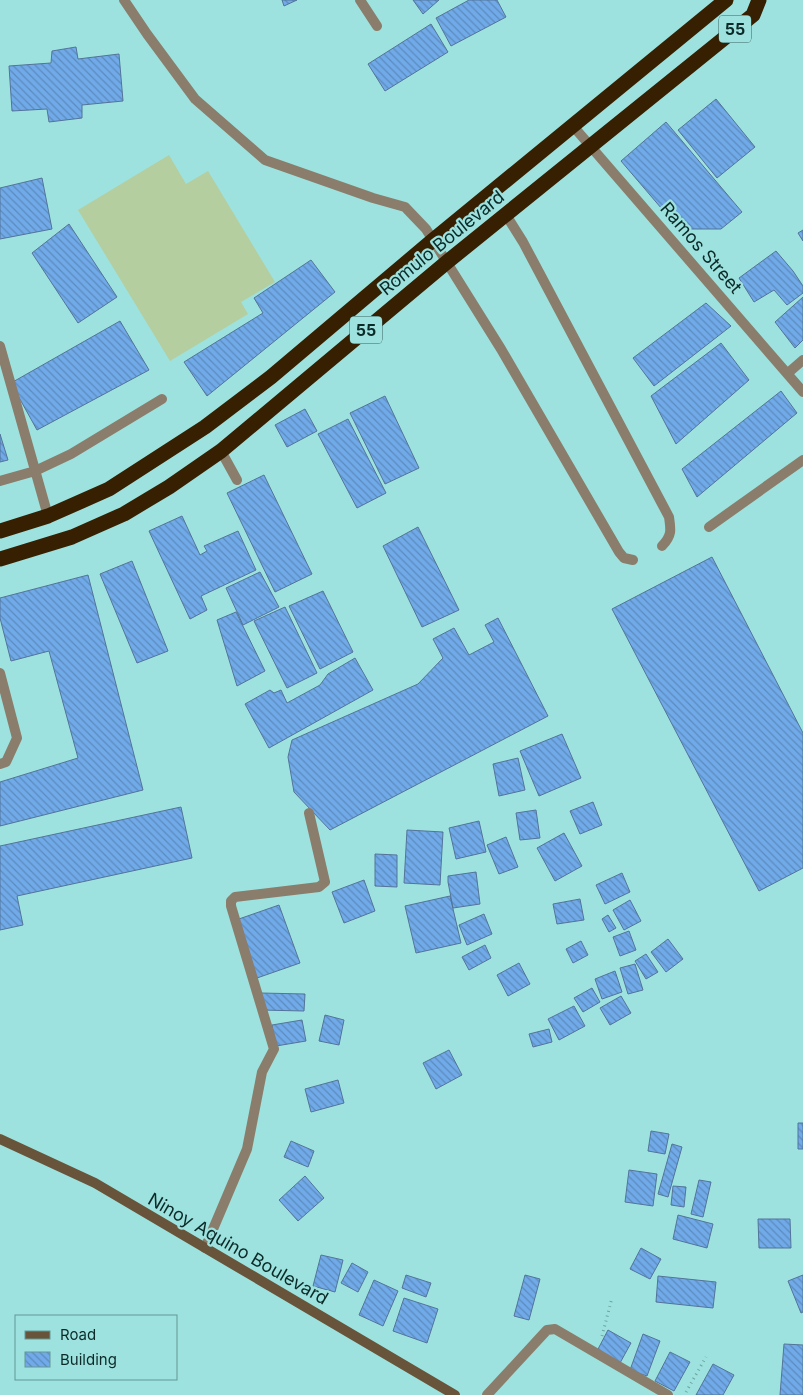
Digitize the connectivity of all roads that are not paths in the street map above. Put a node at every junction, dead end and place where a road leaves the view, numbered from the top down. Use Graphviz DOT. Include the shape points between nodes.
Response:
graph roads {
  1 [pos="124,0"];
  2 [pos="360,0"];
  3 [pos="726,0"];
  4 [pos="760,0"];
  5 [pos="377,26"];
  6 [pos="573,126"];
  7 [pos="591,146"];
  8 [pos="506,215"];
  9 [pos="432,241"];
  10 [pos="447,262"];
  11 [pos="0,346"];
  12 [pos="803,360"];
  13 [pos="788,373"];
  14 [pos="803,392"];
  15 [pos="162,399"];
  16 [pos="221,450"];
  17 [pos="803,460"];
  18 [pos="36,471"];
  19 [pos="237,480"];
  20 [pos="0,481"];
  21 [pos="48,516"];
  22 [pos="709,528"];
  23 [pos="0,531"];
  24 [pos="662,546"];
  25 [pos="0,559"];
  26 [pos="633,560"];
  27 [pos="0,673"];
  28 [pos="0,764"];
  29 [pos="309,812"];
  30 [pos="0,1139"];
  31 [pos="205,1248"];
  32 [pos="456,1395"];
  33 [pos="487,1395"];
  34 [pos="668,1395"];
  1 -- 9 [label="street" via="195,99 265,160 405,207 426,229"];
  2 -- 5 [label="street"];
  3 -- 6 [label="highway, Romulo Boulevard / 55"];
  4 -- 7 [label="highway, Romulo Boulevard / 55" via="753,15"];
  6 -- 7 [label="street, Ramos Street"];
  6 -- 9 [label="highway, Romulo Boulevard / 55"];
  7 -- 8 [label="highway, Romulo Boulevard / 55"];
  7 -- 13 [label="street, Ramos Street"];
  8 -- 10 [label="highway, Romulo Boulevard / 55"];
  8 -- 24 [label="street" via="669,517 671,530"];
  9 -- 10 [label="street"];
  9 -- 21 [label="highway, Romulo Boulevard / 55" via="271,377 204,427 110,488"];
  10 -- 16 [label="highway, Romulo Boulevard / 55"];
  10 -- 26 [label="street" via="501,348 618,552"];
  11 -- 18 [label="street"];
  12 -- 13 [label="street"];
  13 -- 14 [label="street, Ramos Street"];
  15 -- 18 [label="street" via="71,454"];
  16 -- 19 [label="street"];
  16 -- 25 [label="highway, Romulo Boulevard / 55" via="124,514 72,537"];
  17 -- 22 [label="street"];
  18 -- 20 [label="street"];
  18 -- 21 [label="street"];
  21 -- 23 [label="highway, Romulo Boulevard / 55"];
  27 -- 28 [label="street" via="17,738 6,762"];
  29 -- 31 [label="street" via="325,882 319,886 235,897 231,901 274,1049 262,1072 247,1149"];
  30 -- 31 [label="main road, Ninoy Aquino Boulevard" via="95,1183"];
  31 -- 32 [label="main road, Ninoy Aquino Boulevard"];
  33 -- 34 [label="street" via="547,1330 555,1328"];
}
